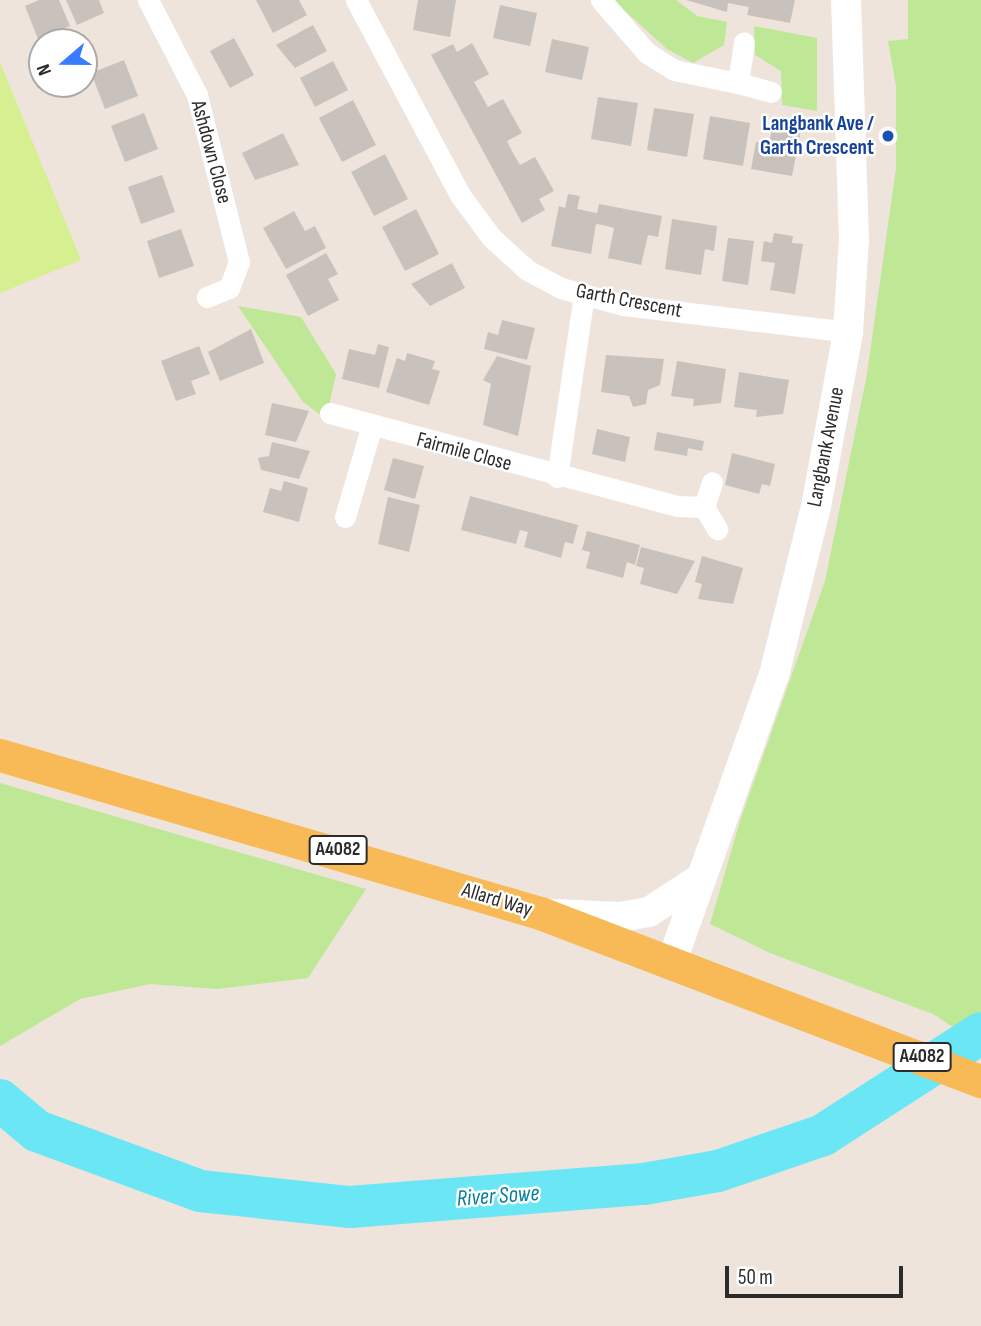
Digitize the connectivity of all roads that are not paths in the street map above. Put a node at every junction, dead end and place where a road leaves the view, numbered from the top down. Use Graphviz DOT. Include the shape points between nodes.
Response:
graph roads {
  1 [pos="148,0"];
  2 [pos="356,0"];
  3 [pos="601,0"];
  4 [pos="846,0"];
  5 [pos="744,43"];
  6 [pos="738,83"];
  7 [pos="771,92"];
  8 [pos="584,295"];
  9 [pos="207,297"];
  10 [pos="848,332"];
  11 [pos="330,413"];
  12 [pos="371,428"];
  13 [pos="557,477"];
  14 [pos="712,482"];
  15 [pos="704,507"];
  16 [pos="345,517"];
  17 [pos="717,529"];
  18 [pos="0,755"];
  19 [pos="701,878"];
  20 [pos="540,913"];
  21 [pos="671,961"];
  22 [pos="981,1081"];
  1 -- 9 [label="street, Ashdown Close" via="197,96 239,262 229,288"];
  2 -- 8 [label="street, Garth Crescent" via="474,216 527,271"];
  3 -- 6 [label="street" via="660,63"];
  4 -- 10 [label="street, Langbank Avenue" via="854,240"];
  5 -- 6 [label="street"];
  6 -- 7 [label="street"];
  8 -- 10 [label="street, Garth Crescent"];
  8 -- 13 [label="street"];
  10 -- 19 [label="street, Langbank Avenue" via="816,507 774,675"];
  11 -- 12 [label="street, Fairmile Close"];
  12 -- 13 [label="street, Fairmile Close"];
  12 -- 16 [label="street"];
  13 -- 15 [label="street, Fairmile Close"];
  14 -- 15 [label="street"];
  15 -- 17 [label="street"];
  18 -- 20 [label="main road, Allard Way / A4082"];
  19 -- 20 [label="street" via="649,912 620,917"];
  19 -- 21 [label="street, Langbank Avenue"];
  20 -- 21 [label="main road, Allard Way / A4082"];
  21 -- 22 [label="main road, Allard Way / A4082"];
}
